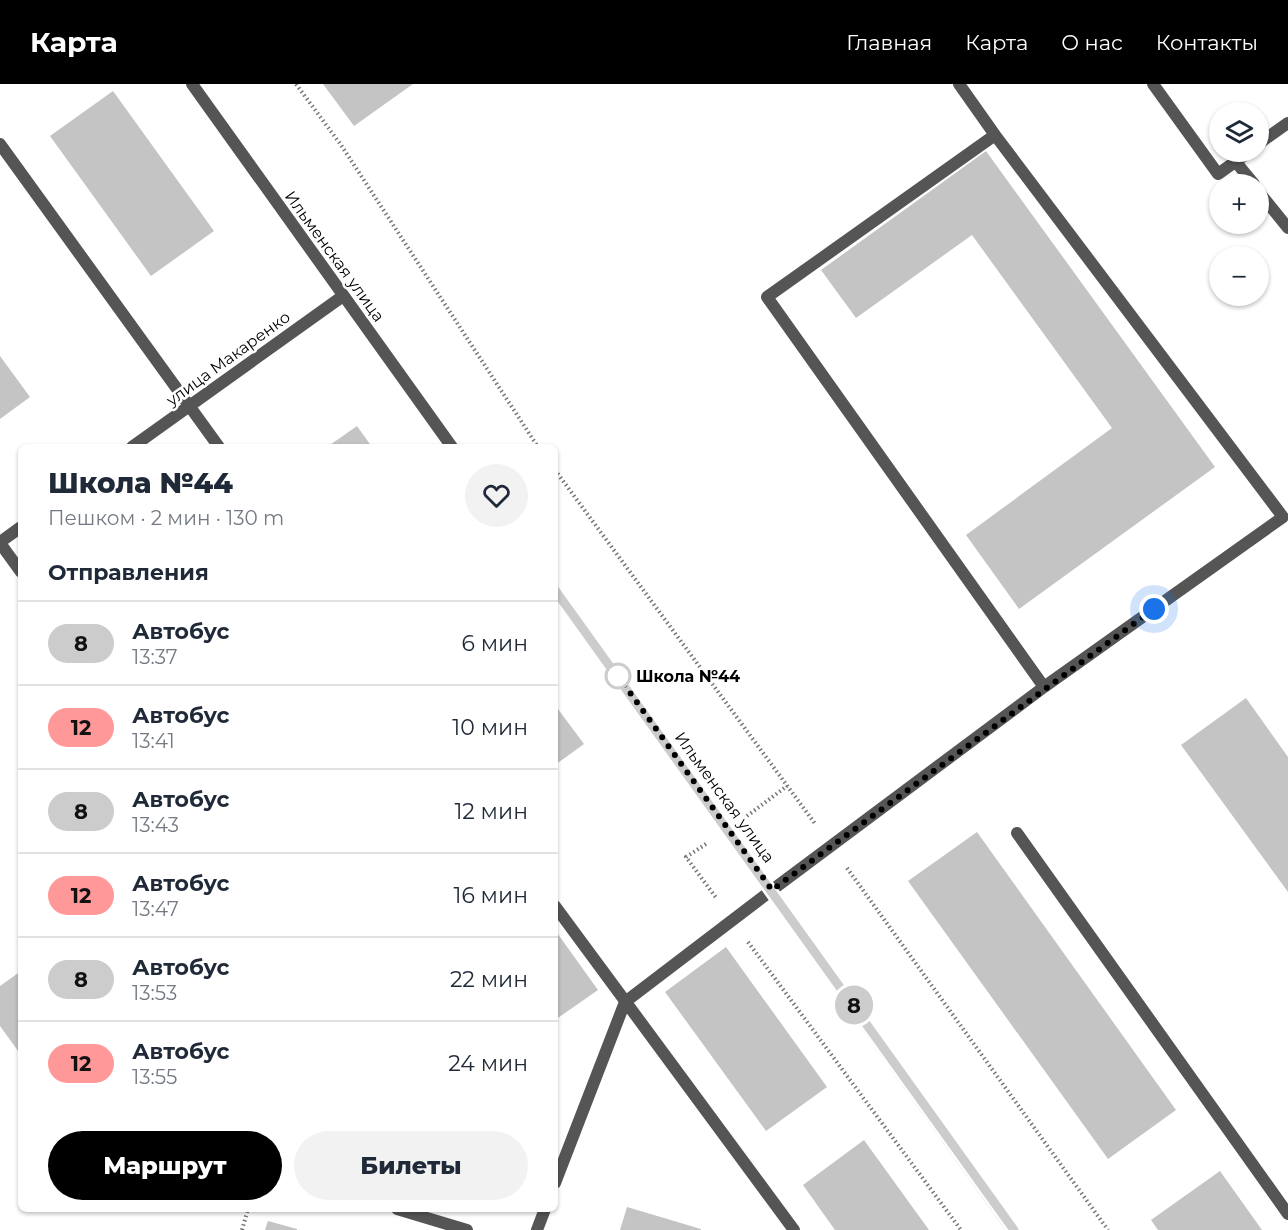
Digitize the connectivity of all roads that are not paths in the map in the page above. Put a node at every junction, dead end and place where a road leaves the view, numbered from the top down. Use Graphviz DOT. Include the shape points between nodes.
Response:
graph roads {
  1 [pos="192,84"];
  2 [pos="959,84"];
  3 [pos="1154,84"];
  4 [pos="1288,123"];
  5 [pos="995,135"];
  6 [pos="1269,136"];
  7 [pos="0,144"];
  8 [pos="1209,161"];
  9 [pos="1209,162"];
  10 [pos="1234,162"];
  11 [pos="1236,162"];
  12 [pos="1246,174"];
  13 [pos="1269,205"];
  14 [pos="1288,228"];
  15 [pos="343,296"];
  16 [pos="189,406"];
  17 [pos="136,444"];
  18 [pos="217,444"];
  19 [pos="450,444"];
  20 [pos="18,528"];
  21 [pos="0,542"];
  22 [pos="18,568"];
  23 [pos="558,594"];
  24 [pos="1044,687"];
  25 [pos="1017,833"];
  26 [pos="772,890"];
  27 [pos="558,910"];
  28 [pos="625,1002"];
  29 [pos="558,1175"];
  30 [pos="407,1212"];
  31 [pos="544,1212"];
  32 [pos="1288,1214"];
  33 [pos="467,1230"];
  34 [pos="537,1230"];
  35 [pos="794,1230"];
  36 [pos="1014,1230"];
  1 -- 15 [label="street, Ильменская улица"];
  2 -- 5 [label="street"];
  3 -- 8 [label="street"];
  4 -- 6 [label="street"];
  5 -- 24 [label="street" via="767,297"];
  5 -- 24 [label="street" via="1283,517"];
  7 -- 16 [label="street"];
  9 -- 10 [label="street" via="1218,174"];
  11 -- 12 [label="street"];
  13 -- 14 [label="street"];
  15 -- 16 [label="street, улица Макаренко"];
  15 -- 19 [label="street, Ильменская улица"];
  16 -- 17 [label="street, улица Макаренко"];
  16 -- 18 [label="street"];
  20 -- 21 [label="street"];
  21 -- 22 [label="street"];
  23 -- 26 [label="street, Ильменская улица"];
  24 -- 26 [label="street"];
  25 -- 32 [label="street"];
  26 -- 28 [label="street"];
  26 -- 36 [label="street, Ильменская улица"];
  27 -- 28 [label="street"];
  28 -- 29 [label="street"];
  28 -- 35 [label="street"];
  30 -- 33 [label="street"];
  31 -- 34 [label="street"];
}
